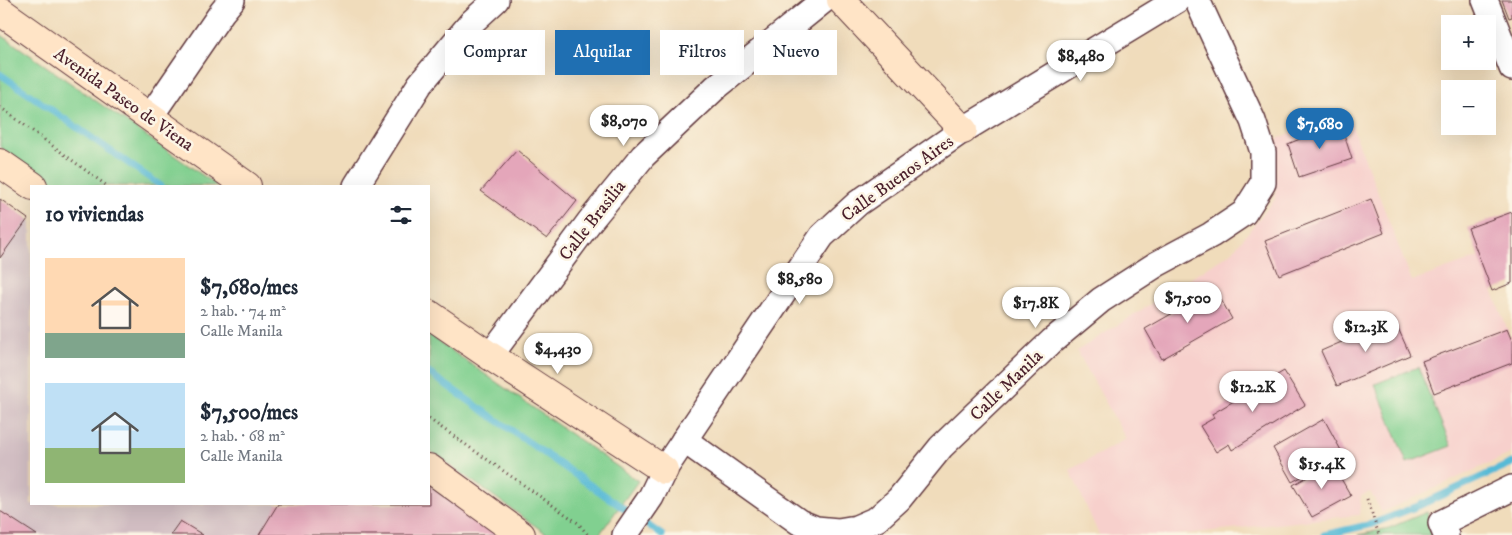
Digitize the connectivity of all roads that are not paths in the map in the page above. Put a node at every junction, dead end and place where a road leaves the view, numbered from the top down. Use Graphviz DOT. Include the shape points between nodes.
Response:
graph roads {
  1 [pos="4,0"];
  2 [pos="232,0"];
  3 [pos="496,0"];
  4 [pos="824,0"];
  5 [pos="841,0"];
  6 [pos="1177,0"];
  7 [pos="1197,0"];
  8 [pos="1485,0"];
  9 [pos="0,4"];
  10 [pos="0,11"];
  11 [pos="1512,68"];
  12 [pos="150,117"];
  13 [pos="963,130"];
  14 [pos="0,163"];
  15 [pos="32,185"];
  16 [pos="246,185"];
  17 [pos="357,185"];
  18 [pos="430,315"];
  19 [pos="490,356"];
  20 [pos="684,440"];
  21 [pos="430,469"];
  22 [pos="664,470"];
  23 [pos="1512,488"];
  24 [pos="1444,529"];
  25 [pos="521,535"];
  26 [pos="625,535"];
  1 -- 9 [label="street"];
  2 -- 12 [label="street"];
  3 -- 17 [label="street" via="472,22 420,84"];
  4 -- 19 [label="street, Calle Brasilia" via="715,88 643,156 590,221"];
  5 -- 13 [label="street"];
  6 -- 13 [label="street, Calle Buenos Aires"];
  7 -- 20 [label="street, Calle Manila" via="1253,121 1263,152 1263,183 1244,213 1101,300 1052,341 941,447 899,499 877,519 856,528 838,531 799,522"];
  8 -- 11 [label="street"];
  10 -- 12 [label="street, Avenida Paseo de Viena"];
  12 -- 16 [label="street, Avenida Paseo de Viena"];
  13 -- 20 [label="street, Calle Buenos Aires" via="858,203 822,236"];
  14 -- 15 [label="street"];
  18 -- 19 [label="street"];
  19 -- 22 [label="street"];
  20 -- 22 [label="street, Calle Buenos Aires"];
  21 -- 25 [label="street"];
  22 -- 26 [label="street, Calle Buenos Aires" via="651,497"];
  23 -- 24 [label="street"];
}
